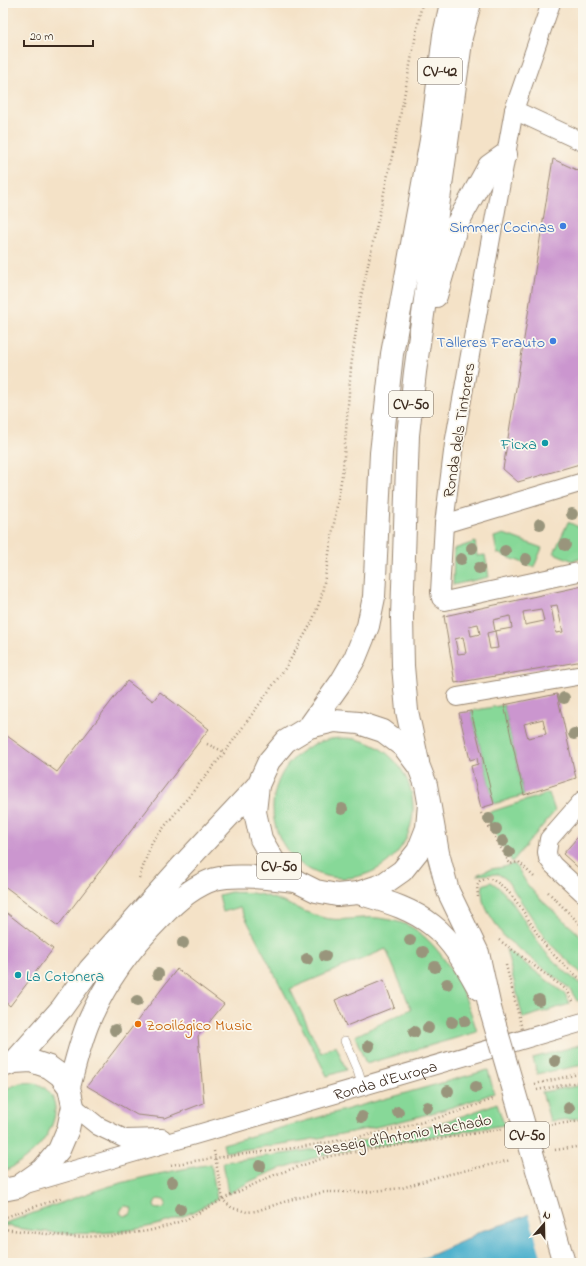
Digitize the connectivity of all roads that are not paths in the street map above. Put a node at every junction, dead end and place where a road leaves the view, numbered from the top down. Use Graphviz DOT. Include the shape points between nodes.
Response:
graph roads {
  1 [pos="451,3"];
  2 [pos="470,3"];
  3 [pos="551,3"];
  4 [pos="460,42"];
  5 [pos="514,110"];
  6 [pos="431,140"];
  7 [pos="583,142"];
  8 [pos="506,154"];
  9 [pos="415,372"];
  10 [pos="583,482"];
  11 [pos="444,524"];
  12 [pos="583,571"];
  13 [pos="583,675"];
  14 [pos="457,697"];
  15 [pos="309,728"];
  16 [pos="419,767"];
  17 [pos="258,785"];
  18 [pos="583,800"];
  19 [pos="429,804"];
  20 [pos="296,881"];
  21 [pos="358,893"];
  22 [pos="583,893"];
  23 [pos="490,1008"];
  24 [pos="579,1015"];
  25 [pos="345,1041"];
  26 [pos="9,1064"];
  27 [pos="363,1087"];
  28 [pos="71,1096"];
  29 [pos="187,1138"];
  30 [pos="10,1188"];
  31 [pos="564,1263"];
  1 -- 6 [label="main road, CV-42" via="444,35"];
  2 -- 4 [label="main road, CV-50"];
  3 -- 5 [label="street, Ronda dels Tintorers"];
  4 -- 6 [label="main road, CV-50"];
  4 -- 9 [label="main road, CV-50"];
  5 -- 7 [label="street"];
  5 -- 8 [label="street, Ronda dels Tintorers"];
  6 -- 15 [label="main road, CV-50" via="392,354 381,453 374,598 368,626 355,658"];
  8 -- 9 [label="main road" via="489,166 457,224"];
  8 -- 11 [label="street, Ronda dels Tintorers" via="454,444"];
  9 -- 16 [label="main road, CV-50" via="408,435 402,617 407,711"];
  10 -- 11 [label="street"];
  11 -- 12 [label="street, Ronda dels Tintorers" via="440,592 441,598 445,601"];
  13 -- 14 [label="street"];
  15 -- 16 [label="main road, CV-50" via="334,721 359,723 371,727 404,747"];
  15 -- 17 [label="main road, CV-50" via="286,741 269,760"];
  16 -- 19 [label="main road, CV-50" via="426,785"];
  17 -- 20 [label="main road, CV-50" via="255,812 261,839 275,863"];
  17 -- 26 [label="main road" via="95,963 62,1008"];
  18 -- 22 [label="street" via="549,839 546,852 552,865"];
  19 -- 21 [label="main road, CV-50" via="427,828 418,851 402,871 382,885"];
  19 -- 23 [label="main road, CV-50" via="448,891 478,953"];
  20 -- 21 [label="main road, CV-50" via="316,890 337,895"];
  20 -- 28 [label="main road" via="230,876 195,887 176,901 130,950 105,987 87,1027"];
  21 -- 23 [label="main road, CV-50" via="390,903 432,925 466,966"];
  23 -- 31 [label="main road, CV-50, bridge"];
  24 -- 27 [label="street, Ronda d'Europa"];
  25 -- 27 [label="lane"];
  26 -- 28 [label="main road" via="31,1061 49,1067 60,1076"];
  27 -- 29 [label="street, Ronda d'Europa"];
  28 -- 29 [label="street" via="98,1126 125,1139"];
  28 -- 30 [label="main road" via="68,1129 59,1150 42,1170"];
  29 -- 30 [label="street, Ronda d'Europa"];
}
